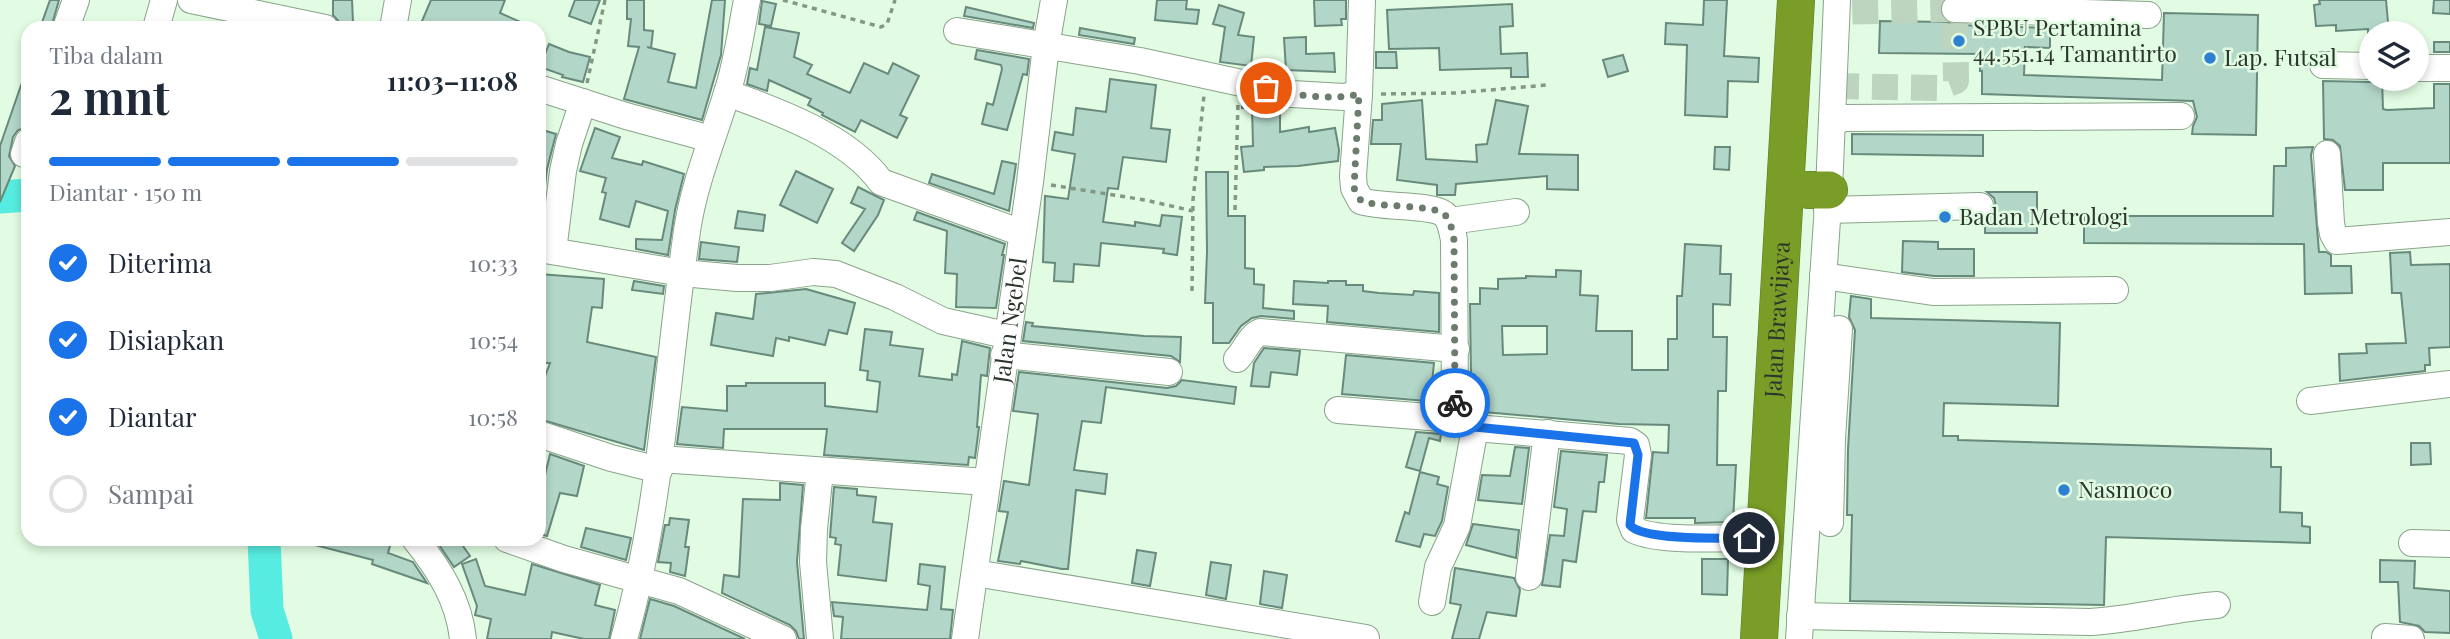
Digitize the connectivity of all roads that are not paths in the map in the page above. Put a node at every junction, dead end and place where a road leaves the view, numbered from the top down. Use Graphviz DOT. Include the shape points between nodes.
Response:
graph roads {
  1 [pos="76,0"];
  2 [pos="164,0"];
  3 [pos="191,0"];
  4 [pos="398,0"];
  5 [pos="747,0"];
  6 [pos="1054,0"];
  7 [pos="1362,0"];
  8 [pos="1781,0"];
  9 [pos="1796,0"];
  10 [pos="1816,0"];
  11 [pos="1836,0"];
  12 [pos="1955,9"];
  13 [pos="2148,15"];
  14 [pos="68,21"];
  15 [pos="158,21"];
  16 [pos="286,21"];
  17 [pos="394,21"];
  18 [pos="957,31"];
  19 [pos="1046,46"];
  20 [pos="2323,65"];
  21 [pos="2359,66"];
  22 [pos="2429,68"];
  23 [pos="2450,68"];
  24 [pos="546,90"];
  25 [pos="727,93"];
  26 [pos="1359,94"];
  27 [pos="583,102"];
  28 [pos="2181,116"];
  29 [pos="1832,123"];
  30 [pos="711,139"];
  31 [pos="2327,154"];
  32 [pos="1821,197"];
  33 [pos="1980,206"];
  34 [pos="1516,212"];
  35 [pos="1450,221"];
  36 [pos="2450,232"];
  37 [pos="1022,233"];
  38 [pos="546,250"];
  39 [pos="682,273"];
  40 [pos="1823,276"];
  41 [pos="2115,290"];
  42 [pos="1839,329"];
  43 [pos="1005,345"];
  44 [pos="1456,349"];
  45 [pos="1237,359"];
  46 [pos="1169,372"];
  47 [pos="2450,384"];
  48 [pos="2310,401"];
  49 [pos="1338,410"];
  50 [pos="1465,423"];
  51 [pos="1547,433"];
  52 [pos="546,435"];
  53 [pos="1822,438"];
  54 [pos="660,465"];
  55 [pos="820,471"];
  56 [pos="987,482"];
  57 [pos="1830,523"];
  58 [pos="1749,538"];
  59 [pos="2412,543"];
  60 [pos="2450,544"];
  61 [pos="420,546"];
  62 [pos="527,546"];
  63 [pos="975,573"];
  64 [pos="1529,578"];
  65 [pos="640,579"];
  66 [pos="1432,602"];
  67 [pos="2217,605"];
  68 [pos="1793,631"];
  69 [pos="1366,638"];
  70 [pos="463,639"];
  71 [pos="624,639"];
  72 [pos="783,639"];
  73 [pos="820,639"];
  74 [pos="965,639"];
  75 [pos="1742,639"];
  76 [pos="1759,639"];
  1 -- 14 [label="street"];
  2 -- 15 [label="street"];
  3 -- 16 [label="street"];
  4 -- 17 [label="street"];
  5 -- 25 [label="street"];
  6 -- 19 [label="street, Jalan Ngebel"];
  7 -- 26 [label="street"];
  8 -- 58 [label="street"];
  9 -- 76 [label="highway, Jalan Brawijaya"];
  10 -- 32 [label="highway, Jalan Brawijaya"];
  11 -- 29 [label="street"];
  12 -- 13 [label="street"];
  18 -- 19 [label="street"];
  19 -- 26 [label="street" via="1292,94"];
  19 -- 37 [label="street, Jalan Ngebel"];
  20 -- 21 [label="street"];
  22 -- 23 [label="street"];
  24 -- 27 [label="street"];
  25 -- 30 [label="street"];
  25 -- 37 [label="street" via="776,110 830,139 869,165 881,182"];
  26 -- 35 [label="street" via="1354,188 1361,201 1440,211"];
  27 -- 30 [label="street"];
  27 -- 38 [label="street" via="562,171"];
  28 -- 29 [label="street" via="1844,118"];
  29 -- 32 [label="street"];
  30 -- 39 [label="street" via="687,228"];
  31 -- 36 [label="street" via="2337,241"];
  32 -- 33 [label="street"];
  32 -- 40 [label="street"];
  32 -- 68 [label="highway, Jalan Brawijaya"];
  34 -- 35 [label="street"];
  35 -- 44 [label="street"];
  37 -- 43 [label="street, Jalan Ngebel"];
  38 -- 39 [label="street"];
  39 -- 43 [label="street" via="756,279 836,274"];
  39 -- 54 [label="street"];
  40 -- 41 [label="street" via="1933,292"];
  40 -- 53 [label="street"];
  42 -- 53 [label="street"];
  43 -- 46 [label="street"];
  43 -- 56 [label="street, Jalan Ngebel"];
  44 -- 45 [label="street" via="1260,332"];
  44 -- 50 [label="street"];
  47 -- 48 [label="street"];
  49 -- 50 [label="street"];
  50 -- 51 [label="street"];
  50 -- 66 [label="street" via="1457,526 1438,567"];
  51 -- 58 [label="street" via="1630,441 1636,446 1630,520 1634,530 1673,537"];
  51 -- 64 [label="street"];
  52 -- 54 [label="street" via="611,458"];
  53 -- 57 [label="street"];
  53 -- 68 [label="street"];
  54 -- 55 [label="street"];
  54 -- 65 [label="street"];
  55 -- 56 [label="street"];
  55 -- 73 [label="street" via="813,562"];
  56 -- 63 [label="street, Jalan Ngebel"];
  58 -- 75 [label="street"];
  59 -- 60 [label="street"];
  61 -- 70 [label="street" via="444,580"];
  62 -- 65 [label="street"];
  63 -- 69 [label="street"];
  63 -- 74 [label="street, Jalan Ngebel"];
  65 -- 71 [label="street"];
  65 -- 72 [label="street" via="699,599"];
  67 -- 68 [label="street" via="2108,621"];
}
